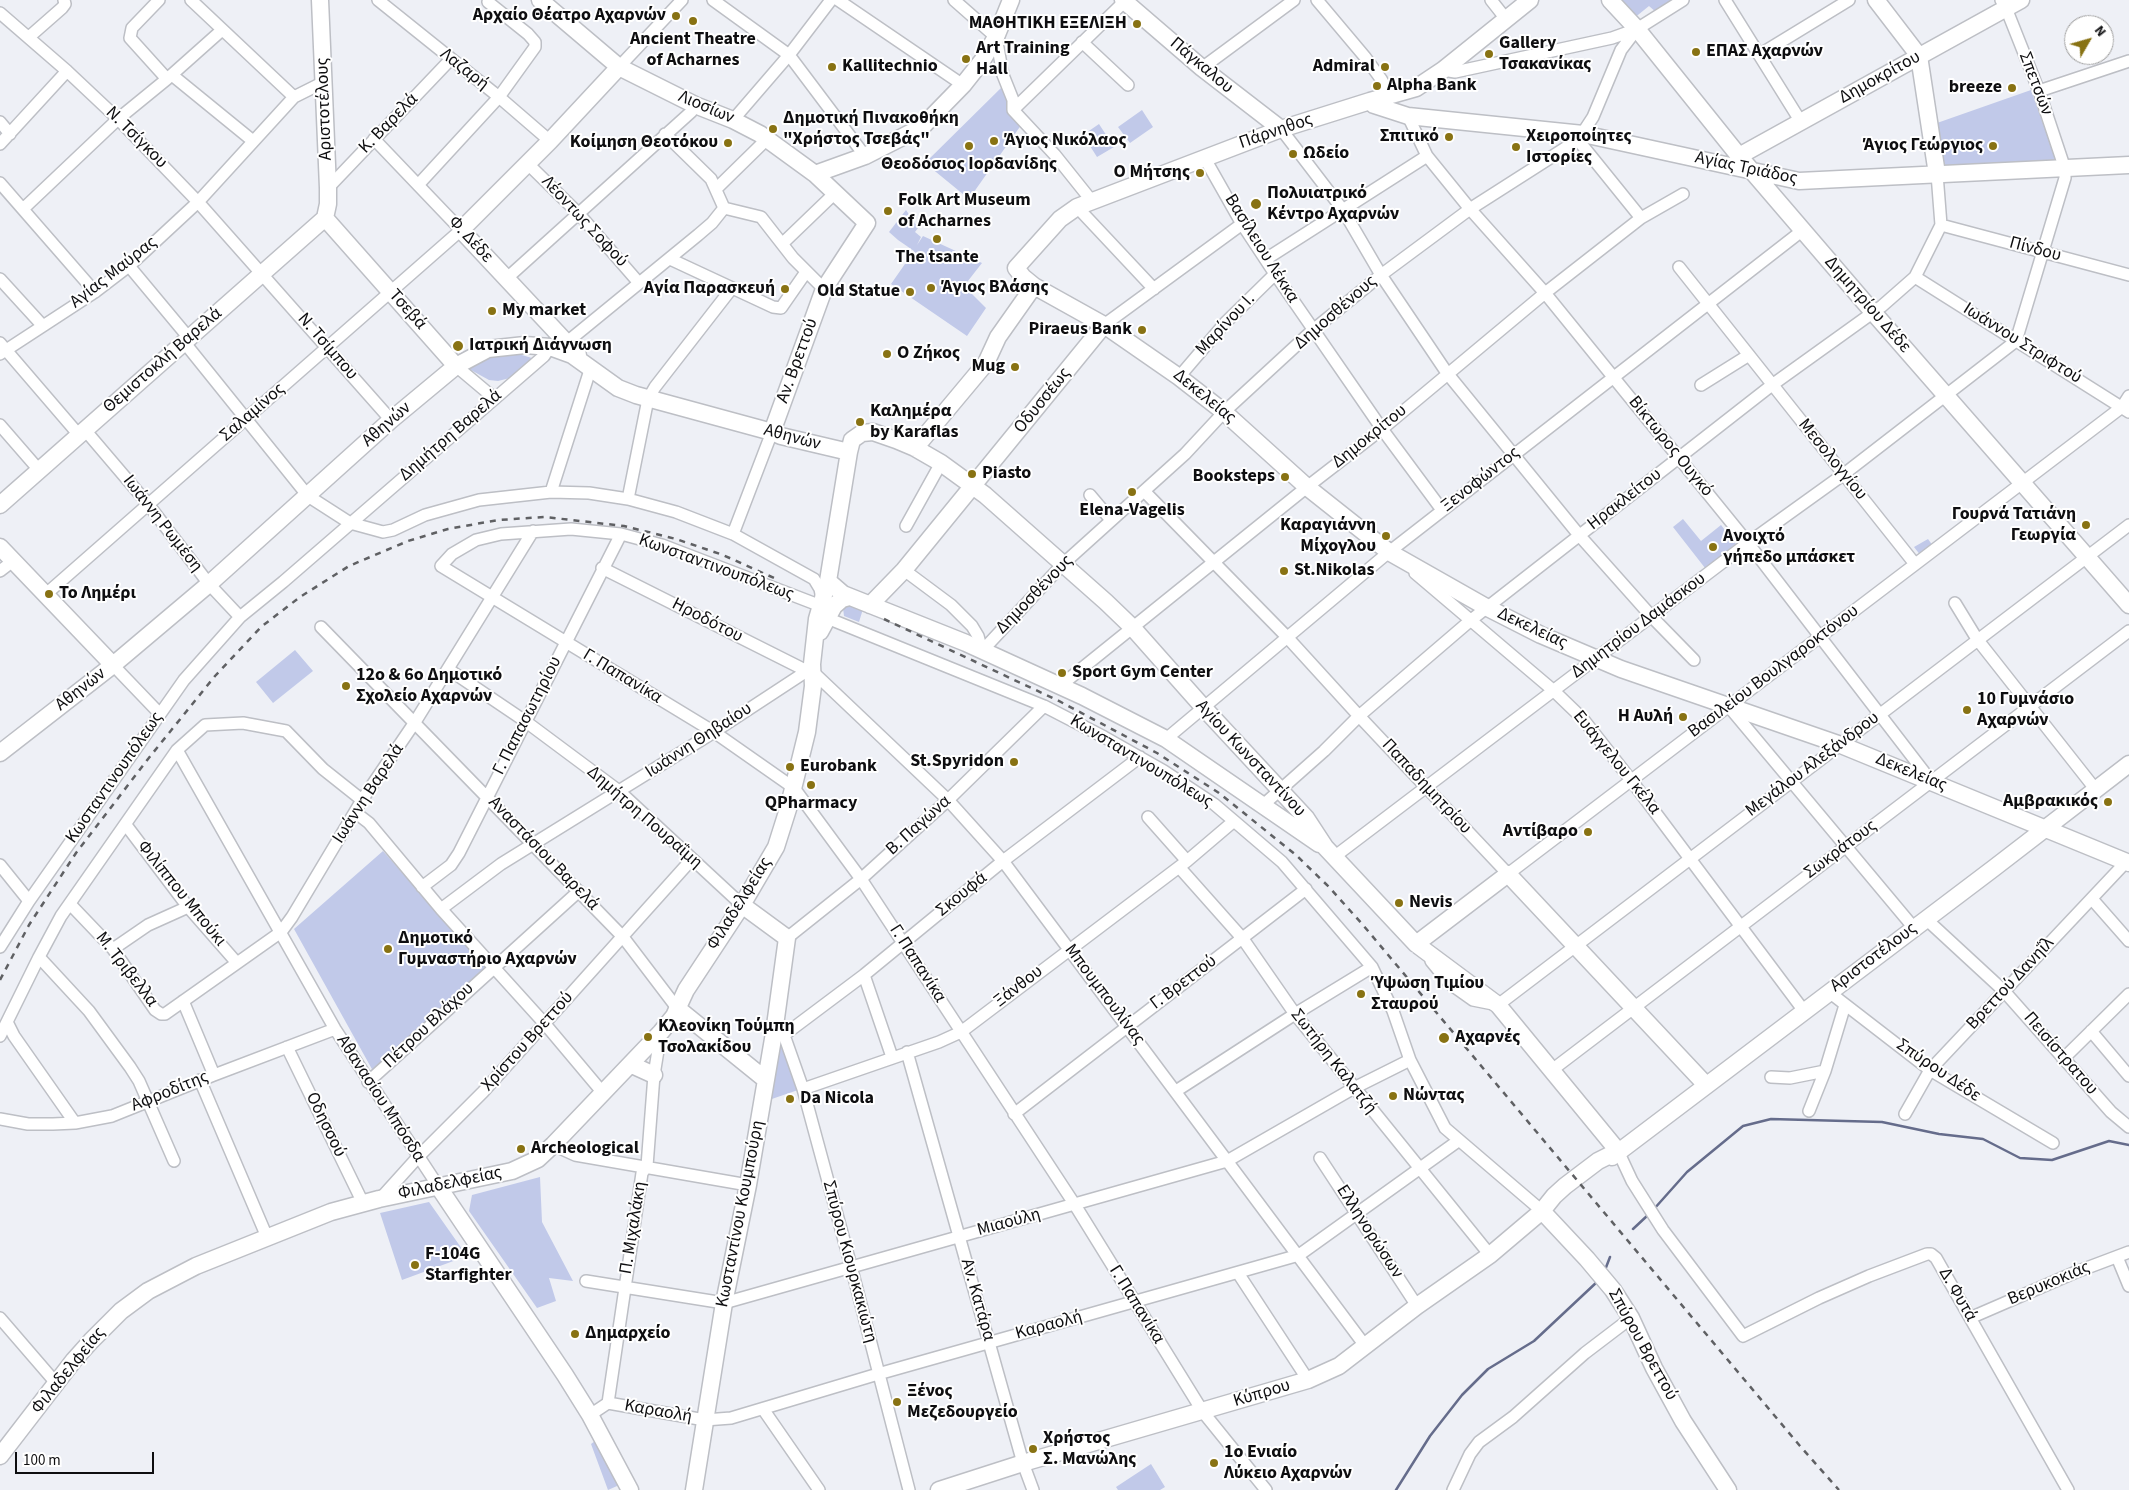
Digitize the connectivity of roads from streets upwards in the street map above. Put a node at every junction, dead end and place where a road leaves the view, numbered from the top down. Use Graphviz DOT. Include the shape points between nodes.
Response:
graph roads {
  1 [pos="64,0"];
  2 [pos="159,0"];
  3 [pos="191,0"];
  4 [pos="320,0"];
  5 [pos="378,0"];
  6 [pos="540,0"];
  7 [pos="682,0"];
  8 [pos="713,0"];
  9 [pos="831,0"];
  10 [pos="838,0"];
  11 [pos="954,0"];
  12 [pos="1011,0"];
  13 [pos="1125,0"];
  14 [pos="1294,0"];
  15 [pos="1317,0"];
  16 [pos="1491,0"];
  17 [pos="1530,0"];
  18 [pos="1610,0"];
  19 [pos="1683,0"];
  20 [pos="1726,0"];
  21 [pos="1850,0"];
  22 [pos="1876,0"];
  23 [pos="2021,0"];
  24 [pos="488,2"];
  25 [pos="2004,4"];
  26 [pos="0,13"];
  27 [pos="1506,19"];
  28 [pos="1637,29"];
  29 [pos="222,30"];
  30 [pos="29,37"];
  31 [pos="996,37"];
  32 [pos="1082,42"];
  33 [pos="789,55"];
  34 [pos="1759,55"];
  35 [pos="1919,56"];
  36 [pos="450,60"];
  37 [pos="2129,61"];
  38 [pos="619,67"];
  39 [pos="1202,68"];
  40 [pos="1443,70"];
  41 [pos="67,71"];
  42 [pos="169,77"];
  43 [pos="324,82"];
  44 [pos="963,85"];
  45 [pos="1128,85"];
  46 [pos="2038,91"];
  47 [pos="1390,96"];
  48 [pos="294,97"];
  49 [pos="499,97"];
  50 [pos="1370,101"];
  51 [pos="695,105"];
  52 [pos="1014,110"];
  53 [pos="1408,116"];
  54 [pos="118,119"];
  55 [pos="733,120"];
  56 [pos="0,122"];
  57 [pos="1801,122"];
  58 [pos="1280,129"];
  59 [pos="10,134"];
  60 [pos="665,134"];
  61 [pos="1581,137"];
  62 [pos="374,139"];
  63 [pos="767,139"];
  64 [pos="550,140"];
  65 [pos="253,141"];
  66 [pos="0,144"];
  67 [pos="865,156"];
  68 [pos="1427,156"];
  69 [pos="1739,156"];
  70 [pos="1204,157"];
  71 [pos="527,163"];
  72 [pos="2129,165"];
  73 [pos="2065,169"];
  74 [pos="1752,170"];
  75 [pos="815,174"];
  76 [pos="1938,174"];
  77 [pos="0,183"];
  78 [pos="418,184"];
  79 [pos="328,188"];
  80 [pos="716,188"];
  81 [pos="835,193"];
  82 [pos="1683,194"];
  83 [pos="198,202"];
  84 [pos="1084,204"];
  85 [pos="724,208"];
  86 [pos="23,209"];
  87 [pos="1470,209"];
  88 [pos="1343,210"];
  89 [pos="579,214"];
  90 [pos="325,218"];
  91 [pos="1641,218"];
  92 [pos="867,223"];
  93 [pos="1242,224"];
  94 [pos="1941,225"];
  95 [pos="461,230"];
  96 [pos="1803,230"];
  97 [pos="782,244"];
  98 [pos="2042,253"];
  99 [pos="670,259"];
  100 [pos="1266,259"];
  101 [pos="1021,262"];
  102 [pos="129,266"];
  103 [pos="1679,267"];
  104 [pos="806,272"];
  105 [pos="262,274"];
  106 [pos="1275,274"];
  107 [pos="1381,275"];
  108 [pos="2129,275"];
  109 [pos="1915,277"];
  110 [pos="0,279"];
  111 [pos="506,279"];
  112 [pos="640,283"];
  113 [pos="1034,286"];
  114 [pos="732,288"];
  115 [pos="824,289"];
  116 [pos="1154,289"];
  117 [pos="390,291"];
  118 [pos="96,292"];
  119 [pos="1545,293"];
  120 [pos="1708,304"];
  121 [pos="1872,312"];
  122 [pos="42,325"];
  123 [pos="1104,326"];
  124 [pos="1313,330"];
  125 [pos="187,340"];
  126 [pos="2016,341"];
  127 [pos="552,346"];
  128 [pos="327,347"];
  129 [pos="2,349"];
  130 [pos="1749,355"];
  131 [pos="456,366"];
  132 [pos="590,367"];
  133 [pos="1448,373"];
  134 [pos="1179,376"];
  135 [pos="1613,378"];
  136 [pos="1701,384"];
  137 [pos="1772,384"];
  138 [pos="1946,396"];
  139 [pos="2129,396"];
  140 [pos="494,398"];
  141 [pos="648,399"];
  142 [pos="2125,410"];
  143 [pos="1224,412"];
  144 [pos="246,419"];
  145 [pos="391,420"];
  146 [pos="1,428"];
  147 [pos="1382,429"];
  148 [pos="772,432"];
  149 [pos="82,433"];
  150 [pos="915,448"];
  151 [pos="848,452"];
  152 [pos="1514,454"];
  153 [pos="1679,458"];
  154 [pos="941,463"];
  155 [pos="39,470"];
  156 [pos="1844,474"];
  157 [pos="2022,483"];
  158 [pos="974,486"];
  159 [pos="1307,487"];
  160 [pos="551,492"];
  161 [pos="1145,492"];
  162 [pos="1090,495"];
  163 [pos="308,496"];
  164 [pos="628,499"];
  165 [pos="148,504"];
  166 [pos="0,505"];
  167 [pos="1442,510"];
  168 [pos="1111,520"];
  169 [pos="350,523"];
  170 [pos="2129,525"];
  171 [pos="906,526"];
  172 [pos="533,531"];
  173 [pos="621,534"];
  174 [pos="732,534"];
  175 [pos="1579,535"];
  176 [pos="1748,543"];
  177 [pos="0,546"];
  178 [pos="1389,552"];
  179 [pos="2087,558"];
  180 [pos="14,561"];
  181 [pos="1213,563"];
  182 [pos="1063,564"];
  183 [pos="1916,564"];
  184 [pos="441,566"];
  185 [pos="602,568"];
  186 [pos="904,570"];
  187 [pos="0,571"];
  188 [pos="828,581"];
  189 [pos="209,584"];
  190 [pos="45,595"];
  191 [pos="849,596"];
  192 [pos="492,598"];
  193 [pos="1955,603"];
  194 [pos="870,605"];
  195 [pos="2129,605"];
  196 [pos="1486,607"];
  197 [pos="823,608"];
  198 [pos="240,617"];
  199 [pos="1652,617"];
  200 [pos="1471,620"];
  201 [pos="320,627"];
  202 [pos="1132,627"];
  203 [pos="2129,631"];
  204 [pos="1288,637"];
  205 [pos="1820,637"];
  206 [pos="1977,639"];
  207 [pos="565,642"];
  208 [pos="982,651"];
  209 [pos="1597,659"];
  210 [pos="1694,660"];
  211 [pos="113,665"];
  212 [pos="448,669"];
  213 [pos="809,671"];
  214 [pos="1060,686"];
  215 [pos="1554,691"];
  216 [pos="1044,706"];
  217 [pos="1729,706"];
  218 [pos="2030,707"];
  219 [pos="1203,708"];
  220 [pos="160,714"];
  221 [pos="1880,714"];
  222 [pos="1359,716"];
  223 [pos="525,721"];
  224 [pos="415,722"];
  225 [pos="714,732"];
  226 [pos="1166,739"];
  227 [pos="1841,745"];
  228 [pos="177,750"];
  229 [pos="0,754"];
  230 [pos="1140,757"];
  231 [pos="2129,764"];
  232 [pos="1909,765"];
  233 [pos="1632,780"];
  234 [pos="1792,782"];
  235 [pos="1931,782"];
  236 [pos="1427,787"];
  237 [pos="794,788"];
  238 [pos="1280,790"];
  239 [pos="2096,790"];
  240 [pos="619,791"];
  241 [pos="487,796"];
  242 [pos="362,800"];
  243 [pos="948,800"];
  244 [pos="1262,806"];
  245 [pos="356,813"];
  246 [pos="1148,817"];
  247 [pos="1234,821"];
  248 [pos="126,825"];
  249 [pos="2046,828"];
  250 [pos="534,844"];
  251 [pos="1846,847"];
  252 [pos="1329,852"];
  253 [pos="1690,858"];
  254 [pos="692,859"];
  255 [pos="1003,861"];
  256 [pos="2128,862"];
  257 [pos="1183,864"];
  258 [pos="0,865"];
  259 [pos="1508,874"];
  260 [pos="861,879"];
  261 [pos="422,887"];
  262 [pos="1306,889"];
  263 [pos="579,891"];
  264 [pos="2092,899"];
  265 [pos="29,901"];
  266 [pos="70,904"];
  267 [pos="742,905"];
  268 [pos="188,907"];
  269 [pos="441,909"];
  270 [pos="1920,924"];
  271 [pos="1740,925"];
  272 [pos="281,932"];
  273 [pos="623,936"];
  274 [pos="788,938"];
  275 [pos="1243,939"];
  276 [pos="2129,941"];
  277 [pos="903,943"];
  278 [pos="1416,944"];
  279 [pos="1574,945"];
  280 [pos="0,947"];
  281 [pos="113,949"];
  282 [pos="1069,949"];
  283 [pos="39,957"];
  284 [pos="237,962"];
  285 [pos="1372,967"];
  286 [pos="492,968"];
  287 [pos="864,974"];
  288 [pos="2004,991"];
  289 [pos="1829,992"];
  290 [pos="2129,994"];
  291 [pos="183,1002"];
  292 [pos="1498,1005"];
  293 [pos="1845,1005"];
  294 [pos="1633,1007"];
  295 [pos="677,1008"];
  296 [pos="1804,1010"];
  297 [pos="161,1014"];
  298 [pos="1295,1014"];
  299 [pos="6,1022"];
  300 [pos="545,1024"];
  301 [pos="1127,1026"];
  302 [pos="335,1029"];
  303 [pos="2091,1031"];
  304 [pos="661,1032"];
  305 [pos="961,1032"];
  306 [pos="779,1034"];
  307 [pos="0,1036"];
  308 [pos="288,1047"];
  309 [pos="907,1052"];
  310 [pos="892,1057"];
  311 [pos="2063,1058"];
  312 [pos="1410,1060"];
  313 [pos="632,1065"];
  314 [pos="1552,1070"];
  315 [pos="1930,1070"];
  316 [pos="1825,1071"];
  317 [pos="214,1074"];
  318 [pos="654,1075"];
  319 [pos="2129,1076"];
  320 [pos="1771,1077"];
  321 [pos="200,1080"];
  322 [pos="766,1080"];
  323 [pos="368,1082"];
  324 [pos="1706,1085"];
  325 [pos="1354,1088"];
  326 [pos="803,1089"];
  327 [pos="1176,1091"];
  328 [pos="603,1093"];
  329 [pos="148,1102"];
  330 [pos="1809,1111"];
  331 [pos="1014,1114"];
  332 [pos="1906,1114"];
  333 [pos="0,1119"];
  334 [pos="75,1123"];
  335 [pos="2129,1127"];
  336 [pos="1458,1141"];
  337 [pos="2053,1143"];
  338 [pos="553,1145"];
  339 [pos="1618,1151"];
  340 [pos="418,1157"];
  341 [pos="1320,1158"];
  342 [pos="174,1161"];
  343 [pos="1227,1162"];
  344 [pos="648,1166"];
  345 [pos="1419,1168"];
  346 [pos="748,1185"];
  347 [pos="438,1186"];
  348 [pos="381,1198"];
  349 [pos="363,1203"];
  350 [pos="1075,1206"];
  351 [pos="1542,1211"];
  352 [pos="1357,1213"];
  353 [pos="958,1236"];
  354 [pos="267,1237"];
  355 [pos="2129,1252"];
  356 [pos="1299,1255"];
  357 [pos="1490,1255"];
  358 [pos="2117,1257"];
  359 [pos="851,1266"];
  360 [pos="1238,1273"];
  361 [pos="586,1281"];
  362 [pos="2129,1286"];
  363 [pos="625,1287"];
  364 [pos="1135,1302"];
  365 [pos="724,1303"];
  366 [pos="1418,1306"];
  367 [pos="0,1318"];
  368 [pos="1631,1318"];
  369 [pos="1970,1318"];
  370 [pos="989,1342"];
  371 [pos="1366,1347"];
  372 [pos="878,1374"];
  373 [pos="1308,1380"];
  374 [pos="56,1384"];
  375 [pos="608,1403"];
  376 [pos="763,1409"];
  377 [pos="1203,1412"];
  378 [pos="590,1415"];
  379 [pos="705,1420"];
  380 [pos="0,1456"];
  381 [pos="1023,1463"];
  382 [pos="624,1486"];
  383 [pos="694,1490"];
  384 [pos="819,1490"];
  385 [pos="909,1490"];
  386 [pos="939,1490"];
  387 [pos="1032,1490"];
  388 [pos="1266,1490"];
  389 [pos="1452,1490"];
  390 [pos="1728,1490"];
  391 [pos="2068,1490"];
  1 -- 30 [label="street" via="62,8"];
  2 -- 42 [label="street" via="132,28 130,38"];
  3 -- 29 [label="street"];
  4 -- 43 [label="street, Αριστοτέλους"];
  5 -- 36 [label="street, Λαζαρή"];
  6 -- 38 [label="street, Λιοσίων"];
  7 -- 38 [label="street"];
  8 -- 33 [label="street"];
  9 -- 33 [label="street"];
  10 -- 44 [label="street"];
  11 -- 31 [label="street"];
  12 -- 31 [label="street"];
  13 -- 32 [label="street"];
  13 -- 39 [label="street, Πάγκαλου"];
  14 -- 39 [label="street"];
  15 -- 47 [label="street" via="1365,57"];
  16 -- 27 [label="street"];
  17 -- 27 [label="street, Πάρνηθος"];
  18 -- 28 [label="street, Δημητρίου Δέδε"];
  19 -- 28 [label="street"];
  20 -- 34 [label="street"];
  21 -- 34 [label="street"];
  22 -- 35 [label="street"];
  23 -- 25 [label="street, Δημοκρίτου"];
  24 -- 49 [label="street" via="528,34 535,47"];
  25 -- 35 [label="street, Δημοκρίτου"];
  25 -- 46 [label="street, Σπετσών"];
  26 -- 30 [label="street, Ν. Τσίγκου"];
  27 -- 40 [label="street, Πάρνηθος"];
  28 -- 40 [label="street" via="1612,38 1455,72"];
  28 -- 61 [label="street" via="1621,50 1593,117"];
  28 -- 69 [label="street, Δημητρίου Δέδε"];
  29 -- 42 [label="street"];
  29 -- 48 [label="street"];
  30 -- 41 [label="street, Ν. Τσίγκου"];
  31 -- 44 [label="street"];
  31 -- 52 [label="street"];
  32 -- 45 [label="street"];
  32 -- 52 [label="street"];
  33 -- 55 [label="street"];
  33 -- 67 [label="street"];
  34 -- 57 [label="street"];
  35 -- 57 [label="street, Δημοκρίτου"];
  35 -- 76 [label="street"];
  36 -- 49 [label="street, Λαζαρή"];
  36 -- 62 [label="street, Κ. Βαρελά"];
  37 -- 46 [label="street"];
  38 -- 51 [label="street, Λιοσίων"];
  38 -- 64 [label="street"];
  39 -- 58 [label="street, Πάγκαλου"];
  40 -- 47 [label="street, Πάρνηθος" via="1416,88"];
  41 -- 54 [label="street, Ν. Τσίγκου"];
  41 -- 59 [label="street"];
  42 -- 54 [label="street"];
  42 -- 65 [label="street"];
  43 -- 48 [label="street"];
  43 -- 79 [label="street, Αριστοτέλους"];
  44 -- 67 [label="street" via="922,127"];
  46 -- 73 [label="street, Σπετσών"];
  47 -- 50 [label="street, Πάρνηθος"];
  48 -- 65 [label="street, Αγίας Μαύρας"];
  49 -- 64 [label="street, Λαζαρή"];
  49 -- 78 [label="street"];
  50 -- 53 [label="street, Αγίας Τριάδος" via="1374,106"];
  50 -- 58 [label="street, Πάρνηθος"];
  51 -- 55 [label="street, Λιοσίων"];
  51 -- 60 [label="street"];
  52 -- 84 [label="street" via="1055,155"];
  53 -- 61 [label="street, Αγίας Τριάδος"];
  53 -- 68 [label="street, Βίκτωρος Ουγκό"];
  54 -- 83 [label="street, Ν. Τσίγκου"];
  54 -- 86 [label="street"];
  55 -- 63 [label="street, Λιοσίων"];
  56 -- 59 [label="street"];
  57 -- 69 [label="street, Δημοκρίτου"];
  58 -- 70 [label="street, Πάρνηθος"];
  58 -- 88 [label="street"];
  59 -- 66 [label="street"];
  60 -- 80 [label="street"];
  60 -- 89 [label="street"];
  61 -- 74 [label="street, Αγίας Τριάδος"];
  61 -- 87 [label="street, Δημοσθένους"];
  61 -- 91 [label="street"];
  62 -- 78 [label="street, Φ. Δέδε"];
  62 -- 79 [label="street, Κ. Βαρελά"];
  63 -- 75 [label="street, Λιοσίων"];
  63 -- 80 [label="street"];
  64 -- 71 [label="street"];
  65 -- 83 [label="street, Αγίας Μαύρας"];
  67 -- 75 [label="street"];
  68 -- 87 [label="street, Βίκτωρος Ουγκό"];
  68 -- 88 [label="street"];
  69 -- 74 [label="street, Δημητρίου Δέδε"];
  70 -- 84 [label="street, Πάρνηθος"];
  70 -- 93 [label="street, Βασίλειου Λέκκα"];
  71 -- 89 [label="street, Λέοντως Σοφού"];
  71 -- 95 [label="street"];
  72 -- 73 [label="street, Αγίας Τριάδος"];
  73 -- 76 [label="street, Αγίας Τριάδος"];
  73 -- 98 [label="street" via="2066,178"];
  74 -- 76 [label="street, Αγίας Τριάδος" via="1799,181"];
  74 -- 96 [label="street, Δημητρίου Δέδε"];
  75 -- 81 [label="street, Λιοσίων"];
  76 -- 94 [label="street, Ηρακλείτου"];
  77 -- 86 [label="street"];
  78 -- 95 [label="street, Φ. Δέδε"];
  79 -- 90 [label="street, Αριστοτέλους"];
  80 -- 85 [label="street"];
  81 -- 92 [label="street, Λιοσίων"];
  81 -- 97 [label="street"];
  82 -- 91 [label="street, Δημοκρίτου"];
  83 -- 102 [label="street, Αγίας Μαύρας"];
  83 -- 105 [label="street, Ν. Τσίγκου"];
  84 -- 101 [label="street, Πάρνηθος" via="1060,219"];
  84 -- 116 [label="street"];
  85 -- 97 [label="street" via="761,217"];
  85 -- 99 [label="street, Δημήτρη Βαρελά" via="712,223"];
  86 -- 118 [label="street"];
  87 -- 107 [label="street, Δημοσθένους"];
  87 -- 119 [label="street, Βίκτωρος Ουγκό"];
  88 -- 100 [label="street"];
  88 -- 107 [label="street"];
  89 -- 111 [label="street"];
  89 -- 112 [label="street, Λέοντως Σοφού"];
  90 -- 105 [label="street, Θεμιστοκλή Βαρελά"];
  90 -- 117 [label="street, Τσεβά"];
  91 -- 119 [label="street, Δημοκρίτου"];
  92 -- 115 [label="street, Αν. Βρεττού"];
  93 -- 100 [label="street, Βασίλειου Λέκκα"];
  93 -- 116 [label="street, Οδυσσέως"];
  94 -- 98 [label="street, Πίνδου"];
  94 -- 109 [label="street, Ηρακλείτου"];
  95 -- 111 [label="street, Φ. Δέδε"];
  95 -- 117 [label="street, Σαλαμίνος"];
  96 -- 120 [label="street, Ξενοφώντος"];
  96 -- 121 [label="street, Δημητρίου Δέδε"];
  97 -- 104 [label="street"];
  98 -- 108 [label="street, Πίνδου"];
  98 -- 126 [label="street"];
  99 -- 112 [label="street, Δημήτρη Βαρελά"];
  99 -- 114 [label="street"];
  100 -- 106 [label="street, Βασίλειου Λέκκα"];
  101 -- 113 [label="street, Δεκελείας" via="1016,268"];
  102 -- 118 [label="street, Αγίας Μαύρας"];
  102 -- 125 [label="street, Κωνσταντινουπόλεως"];
  103 -- 120 [label="street, Μεσολογγίου"];
  104 -- 114 [label="street" via="781,308 773,308"];
  104 -- 115 [label="street"];
  105 -- 125 [label="street, Θεμιστοκλή Βαρελά"];
  105 -- 128 [label="street, N. Τσίμπου"];
  106 -- 124 [label="street, Βασίλειου Λέκκα"];
  106 -- 134 [label="street, Μαρίνου Ι." via="1225,323"];
  107 -- 124 [label="street, Δημοσθένους"];
  107 -- 133 [label="street"];
  109 -- 121 [label="street, Ηρακλείτου"];
  109 -- 126 [label="street, Ιωάννου Στριφτού"];
  110 -- 122 [label="street"];
  111 -- 127 [label="street, Φ. Δέδε" via="549,327"];
  112 -- 127 [label="street, Δημήτρη Βαρελά"];
  113 -- 123 [label="street, Δεκελείας"];
  113 -- 150 [label="street" via="998,337 986,363"];
  114 -- 141 [label="street" via="659,380"];
  115 -- 148 [label="street, Αν. Βρεττού"];
  116 -- 123 [label="street, Οδυσσέως"];
  117 -- 128 [label="street, Σαλαμίνος"];
  117 -- 131 [label="street, Τσεβά"];
  118 -- 122 [label="street, Αγίας Μαύρας"];
  119 -- 133 [label="street, Δημοκρίτου"];
  119 -- 135 [label="street, Βίκτωρος Ουγκό"];
  120 -- 130 [label="street, Μεσολογγίου"];
  120 -- 135 [label="street, Ξενοφώντος"];
  121 -- 137 [label="street, Ηρακλείτου"];
  121 -- 138 [label="street, Δημητρίου Δέδε"];
  122 -- 129 [label="street, Αγίας Μαύρας"];
  123 -- 134 [label="street, Δεκελείας"];
  123 -- 158 [label="street, Οδυσσέως"];
  124 -- 143 [label="street, Δημοσθένους"];
  124 -- 147 [label="street, Βασίλειου Λέκκα"];
  125 -- 144 [label="street, Κωνσταντινουπόλεως"];
  125 -- 149 [label="street, Θεμιστοκλή Βαρελά"];
  126 -- 138 [label="street, Δημητρίου Δαμάσκου"];
  126 -- 142 [label="street, Ιωάννου Στριφτού"];
  127 -- 131 [label="street, Αθηνών" via="494,348"];
  127 -- 132 [label="street, Αθηνών"];
  127 -- 140 [label="street, Δημήτρη Βαρελά"];
  128 -- 144 [label="street, Σαλαμίνος"];
  128 -- 145 [label="street, N. Τσίμπου"];
  129 -- 149 [label="street, Ιωάννη Ρωμέση"];
  130 -- 136 [label="street"];
  130 -- 137 [label="street, Μεσολογγίου"];
  131 -- 140 [label="street, Τσεβά"];
  131 -- 145 [label="street, Αθηνών"];
  132 -- 141 [label="street, Αθηνών" via="618,388"];
  132 -- 160 [label="street"];
  133 -- 147 [label="street, Δημοκρίτου"];
  133 -- 152 [label="street"];
  134 -- 143 [label="street, Δεκελείας"];
  135 -- 152 [label="street, Ξενοφώντος"];
  135 -- 153 [label="street, Βίκτωρος Ουγκό"];
  137 -- 153 [label="street, Ηρακλείτου"];
  137 -- 156 [label="street, Μεσολογγίου"];
  138 -- 156 [label="street, Δημητρίου Δαμάσκου"];
  138 -- 157 [label="street, Δημητρίου Δέδε"];
  139 -- 142 [label="street, Βασιλείου Βουλγαροκτόνου"];
  140 -- 169 [label="street, Δημήτρη Βαρελά"];
  141 -- 148 [label="street, Αθηνών"];
  141 -- 164 [label="street"];
  142 -- 157 [label="street, Βασιλείου Βουλγαροκτόνου"];
  143 -- 159 [label="street, Δεκελείας"];
  143 -- 161 [label="street, Δημοσθένους"];
  144 -- 163 [label="street, Κωνσταντινουπόλεως"];
  144 -- 165 [label="street, Σαλαμίνος"];
  145 -- 163 [label="street, Αθηνών"];
  146 -- 155 [label="street"];
  147 -- 159 [label="street, Δημοκρίτου"];
  147 -- 167 [label="street, Βασίλειου Λέκκα"];
  148 -- 151 [label="street, Αθηνών"];
  148 -- 174 [label="street, Αν. Βρεττού"];
  149 -- 155 [label="street, Θεμιστοκλή Βαρελά"];
  149 -- 165 [label="street, Ιωάννη Ρωμέση"];
  150 -- 151 [label="street, Αγίου Κωνσταντίνου" via="867,432 854,437"];
  150 -- 154 [label="street, Αγίου Κωνσταντίνου"];
  151 -- 188 [label="street, Φιλαδελφείας"];
  152 -- 167 [label="street, Ξενοφώντος"];
  152 -- 175 [label="street"];
  153 -- 175 [label="street, Ηρακλείτου"];
  153 -- 176 [label="street, Βίκτωρος Ουγκό"];
  154 -- 158 [label="street, Αγίου Κωνσταντίνου"];
  154 -- 171 [label="street"];
  155 -- 166 [label="street, Θεμιστοκλή Βαρελά"];
  156 -- 176 [label="street, Δημητρίου Δαμάσκου"];
  156 -- 183 [label="street, Μεσολογγίου"];
  157 -- 179 [label="street, Δημητρίου Δέδε"];
  157 -- 183 [label="street, Βασιλείου Βουλγαροκτόνου"];
  158 -- 182 [label="street, Αγίου Κωνσταντίνου"];
  158 -- 186 [label="street, Οδυσσέως"];
  159 -- 178 [label="street, Δεκελείας"];
  159 -- 181 [label="street, Δημοκρίτου"];
  160 -- 164 [label="street, Κωνσταντινουπόλεως"];
  160 -- 169 [label="street, Κωνσταντινουπόλεως" via="479,500 383,532"];
  161 -- 168 [label="street, Δημοσθένους"];
  161 -- 181 [label="street, Παπαδημητρίου"];
  162 -- 168 [label="street"];
  163 -- 169 [label="street, Κωνσταντινουπόλεως"];
  163 -- 189 [label="street, Αθηνών"];
  164 -- 174 [label="street, Κωνσταντινουπόλεως" via="676,512"];
  165 -- 189 [label="street, Ιωάννη Ρωμέση"];
  165 -- 190 [label="street, Σαλαμίνος"];
  167 -- 178 [label="street, Ξενοφώντος"];
  168 -- 182 [label="street, Δημοσθένους"];
  169 -- 198 [label="street"];
  170 -- 179 [label="street, Μεγάλου Αλεξάνδρου"];
  172 -- 173 [label="street, Κωνσταντινουπόλεως"];
  172 -- 184 [label="street, Κωνσταντινουπόλεως" via="476,540 452,554"];
  172 -- 192 [label="street, Ιωάννη Βαρελά"];
  173 -- 185 [label="street, Γ. Παπασωτηρίου"];
  173 -- 197 [label="street, Κωνσταντινουπόλεως" via="662,545"];
  174 -- 197 [label="street, Κωνσταντινουπόλεως" via="814,579 820,589"];
  175 -- 196 [label="street, Ηρακλείτου"];
  175 -- 199 [label="street"];
  176 -- 199 [label="street, Δημητρίου Δαμάσκου"];
  176 -- 205 [label="street, Βίκτωρος Ουγκό"];
  177 -- 180 [label="street"];
  178 -- 196 [label="street, Δεκελείας"];
  178 -- 200 [label="street, Ευάγγελου Γκέλα"];
  178 -- 204 [label="street, Ξενοφώντος"];
  179 -- 195 [label="street, Δημητρίου Δέδε"];
  179 -- 206 [label="street, Μεγάλου Αλεξάνδρου"];
  180 -- 187 [label="street"];
  180 -- 190 [label="street"];
  181 -- 202 [label="street, Δημοκρίτου"];
  181 -- 204 [label="street, Παπαδημητρίου"];
  182 -- 202 [label="street, Αγίου Κωνσταντίνου"];
  182 -- 208 [label="street, Δημοσθένους"];
  183 -- 205 [label="street, Βασιλείου Βουλγαροκτόνου"];
  184 -- 192 [label="street, Γ. Παπανίκα"];
  185 -- 207 [label="street, Γ. Παπασωτηρίου"];
  185 -- 213 [label="street, Ηροδότου"];
  186 -- 194 [label="street, Οδυσσέως"];
  186 -- 208 [label="street" via="972,626"];
  188 -- 191 [label="street, Κωνσταντινουπόλεως" via="834,589"];
  188 -- 197 [label="street, Φιλαδελφείας"];
  189 -- 198 [label="street, Ιωάννη Ρωμέση"];
  189 -- 211 [label="street, Αθηνών"];
  190 -- 211 [label="street"];
  191 -- 194 [label="street, Κωνσταντινουπόλεως"];
  191 -- 197 [label="street" via="834,606"];
  192 -- 207 [label="street, Γ. Παπανίκα"];
  192 -- 212 [label="street, Ιωάννη Βαρελά"];
  193 -- 206 [label="street"];
  194 -- 208 [label="street, Κωνσταντινουπόλεως"];
  196 -- 200 [label="street, Ηρακλείτου"];
  196 -- 209 [label="street, Δεκελείας"];
  197 -- 213 [label="street, Φιλαδελφείας"];
  197 -- 216 [label="street, Κωνσταντινουπόλεως"];
  198 -- 220 [label="street, Κωσταντινουπόλεως" via="184,680"];
  199 -- 209 [label="street, Δημητρίου Δαμάσκου"];
  199 -- 210 [label="street"];
  200 -- 215 [label="street, Ευάγγελου Γκέλα"];
  200 -- 222 [label="street, Ηρακλείτου"];
  201 -- 224 [label="street, Αναστάσιου Βαρελά"];
  202 -- 214 [label="street, Δημοκρίτου"];
  202 -- 219 [label="street, Αγίου Κωνσταντίνου"];
  203 -- 218 [label="street, Σωκράτους"];
  204 -- 219 [label="street, Ξενοφώντος"];
  204 -- 222 [label="street, Παπαδημητρίου"];
  205 -- 217 [label="street, Βασιλείου Βουλγαροκτόνου"];
  205 -- 221 [label="street, Βίκτωρος Ουγκό"];
  206 -- 218 [label="street"];
  206 -- 221 [label="street, Μεγάλου Αλεξάνδρου"];
  207 -- 223 [label="street, Γ. Παπασωτηρίου"];
  207 -- 225 [label="street, Γ. Παπανίκα"];
  208 -- 214 [label="street, Κωνσταντινουπόλεως"];
  209 -- 215 [label="street, Δημητρίου Δαμάσκου"];
  209 -- 217 [label="street, Δεκελείας"];
  211 -- 220 [label="street"];
  211 -- 229 [label="street, Αθηνών"];
  212 -- 223 [label="street, Δημήτρη Πουραΐμη"];
  212 -- 224 [label="street, Ιωάννη Βαρελά"];
  213 -- 225 [label="street, Ιωάννη Θηβαίου"];
  213 -- 237 [label="street, Φιλαδελφείας" via="812,701"];
  213 -- 243 [label="street, Μπουμπουλίνας"];
  214 -- 226 [label="street, Κωνσταντινουπόλεως"];
  215 -- 233 [label="street, Ευάγγελου Γκέλα" via="1583,719"];
  215 -- 236 [label="street, Δημητρίου Δαμάσκου"];
  216 -- 230 [label="street, Κωνσταντινουπόλεως"];
  216 -- 243 [label="street, Β. Παγώνα"];
  217 -- 227 [label="street, Δεκελείας"];
  217 -- 233 [label="street, Βασιλείου Βουλγαροκτόνου"];
  217 -- 234 [label="street, Πεισίστρατου"];
  218 -- 235 [label="street, Σωκράτους"];
  218 -- 239 [label="street"];
  219 -- 226 [label="street, Ξενοφώντος"];
  219 -- 238 [label="street, Αγίου Κωνσταντίνου"];
  220 -- 265 [label="street, Κωσταντινουπόλεως"];
  221 -- 227 [label="street, Μεγάλου Αλεξάνδρου"];
  221 -- 232 [label="street, Βίκτωρος Ουγκό"];
  222 -- 236 [label="street, Παπαδημητρίου"];
  222 -- 238 [label="street, Ηρακλείτου"];
  223 -- 240 [label="street, Δημήτρη Πουραΐμη"];
  223 -- 241 [label="street, Γ. Παπασωτηρίου"];
  224 -- 241 [label="street, Αναστάσιου Βαρελά"];
  224 -- 242 [label="street, Ιωάννη Βαρελά"];
  225 -- 237 [label="street, Γ. Παπανίκα"];
  225 -- 240 [label="street, Ιωάννη Θηβαίου"];
  226 -- 244 [label="street, Κωνσταντινουπόλεως" via="1215,770"];
  227 -- 232 [label="street, Δεκελείας"];
  227 -- 234 [label="street, Μεγάλου Αλεξάνδρου"];
  228 -- 242 [label="street, Κωσταντινουπόλεως" via="205,725 243,723 286,731 322,769"];
  228 -- 248 [label="street, Κωσταντινουπόλεως"];
  228 -- 272 [label="street, Αθανασίου Μπόσδα"];
  230 -- 247 [label="street, Κωνσταντινουπόλεως" via="1188,786"];
  230 -- 255 [label="street, Σκουφά"];
  231 -- 239 [label="street, Αριστοτέλους"];
  232 -- 235 [label="street, Δεκελείας"];
  233 -- 253 [label="street, Ευάγγελου Γκέλα"];
  233 -- 259 [label="street, Βασιλείου Βουλγαροκτόνου"];
  234 -- 251 [label="street, Πεισίστρατου"];
  234 -- 253 [label="street, Μεγάλου Αλεξάνδρου"];
  235 -- 249 [label="street, Δεκελείας"];
  235 -- 251 [label="street, Σωκράτους"];
  236 -- 252 [label="street, Δημητρίου Δαμάσκου"];
  236 -- 259 [label="street, Παπαδημητρίου"];
  237 -- 260 [label="street, Γ. Παπανίκα"];
  237 -- 267 [label="street, Φιλαδελφείας" via="776,847"];
  238 -- 244 [label="street, Ηρακλείτου"];
  238 -- 252 [label="street, Αγίου Κωνσταντίνου" via="1306,818"];
  239 -- 249 [label="street, Αριστοτέλους"];
  240 -- 250 [label="street, Ιωάννη Θηβαίου"];
  240 -- 254 [label="street, Δημήτρη Πουραΐμη"];
  241 -- 250 [label="street, Αναστάσιου Βαρελά"];
  241 -- 261 [label="street, Γ. Παπασωτηρίου" via="459,853 450,865"];
  242 -- 245 [label="street, Ιωάννη Βαρελά"];
  243 -- 255 [label="street, Μπουμπουλίνας"];
  243 -- 260 [label="street, Β. Παγώνα"];
  244 -- 252 [label="street, Κωνσταντινουπόλεως"];
  245 -- 261 [label="street" via="369,823"];
  245 -- 272 [label="street, Ιωάννη Βαρελά"];
  246 -- 257 [label="street, Σωτήρη Καλατζή"];
  247 -- 257 [label="street, Ξάνθου"];
  247 -- 262 [label="street, Κωνσταντινουπόλεως" via="1282,862"];
  248 -- 266 [label="street, Κωσταντινουπόλεως"];
  248 -- 268 [label="street, Φιλίππου Μπούκι"];
  249 -- 256 [label="street, Δεκελείας"];
  249 -- 270 [label="street, Αριστοτέλους"];
  250 -- 263 [label="street, Αναστάσιου Βαρελά"];
  250 -- 269 [label="street, Ιωάννη Θηβαίου"];
  251 -- 270 [label="street, Πεισίστρατου"];
  251 -- 271 [label="street, Σωκράτους"];
  252 -- 278 [label="street, Αγίου Κωνσταντίνου"];
  253 -- 271 [label="street, Ευάγγελου Γκέλα"];
  253 -- 279 [label="street, Μεγάλου Αλεξάνδρου"];
  254 -- 267 [label="street, Δημήτρη Πουραΐμη"];
  254 -- 273 [label="street, Χρίστου Βρεττού"];
  255 -- 277 [label="street, Σκουφά"];
  255 -- 282 [label="street, Μπουμπουλίνας"];
  256 -- 264 [label="street, Βρεττού Δανηΐλ"];
  257 -- 275 [label="street, Σωτήρη Καλατζή"];
  257 -- 282 [label="street, Ξάνθου"];
  258 -- 265 [label="street"];
  259 -- 278 [label="street, Βασιλείου Βουλγαροκτόνου"];
  259 -- 279 [label="street, Παπαδημητρίου"];
  260 -- 274 [label="street, Β. Παγώνα"];
  260 -- 277 [label="street, Γ. Παπανίκα"];
  261 -- 269 [label="street"];
  262 -- 275 [label="street, Γ. Βρεττού"];
  262 -- 285 [label="street, Κωνσταντινουπόλεως"];
  263 -- 273 [label="street, Αναστάσιου Βαρελά"];
  263 -- 286 [label="street, Πέτρου Βλάχου"];
  264 -- 276 [label="street"];
  264 -- 288 [label="street, Βρεττού Δανηΐλ"];
  265 -- 280 [label="street, Κωσταντινουπόλεως"];
  266 -- 281 [label="street, Μ. Τριβελλα"];
  266 -- 283 [label="street, Κωσταντινουπόλεως"];
  267 -- 274 [label="street, Δημήτρη Πουραΐμη"];
  267 -- 295 [label="street, Φιλαδελφείας"];
  268 -- 281 [label="street" via="148,925"];
  268 -- 284 [label="street, Φιλίππου Μπούκι"];
  269 -- 286 [label="street"];
  270 -- 288 [label="street, Πεισίστρατου"];
  270 -- 289 [label="street, Αριστοτέλους"];
  271 -- 294 [label="street, Σωκράτους"];
  271 -- 296 [label="street, Ευάγγελου Γκέλα"];
  272 -- 284 [label="street, Ιωάννη Βαρελά"];
  272 -- 302 [label="street, Αθανασίου Μπόσδα"];
  273 -- 295 [label="street, Αναστάσιου Βαρελά"];
  273 -- 300 [label="street, Χρίστου Βρεττού"];
  274 -- 306 [label="street, Κωσταντίνου Κουμπούρη"];
  275 -- 298 [label="street, Σωτήρη Καλατζή"];
  275 -- 301 [label="street, Γ. Βρεττού"];
  277 -- 287 [label="street, Σκουφά"];
  277 -- 305 [label="street, Γ. Παπανίκα"];
  278 -- 292 [label="street, Αγίου Κωνσταντίνου"];
  279 -- 292 [label="street, Μεγάλου Αλεξάνδρου"];
  279 -- 294 [label="street, Παπαδημητρίου"];
  281 -- 297 [label="street, Μ. Τριβελλα"];
  282 -- 301 [label="street, Μπουμπουλίνας"];
  282 -- 305 [label="street, Ξάνθου"];
  283 -- 299 [label="street, Κωσταντινουπόλεως"];
  283 -- 329 [label="street" via="89,1011 140,1081"];
  284 -- 291 [label="street, Ιωάννη Βαρελά"];
  285 -- 298 [label="street"];
  285 -- 312 [label="street, Κωνσταντινουπόλεως"];
  286 -- 300 [label="street"];
  286 -- 323 [label="street, Πέτρου Βλάχου"];
  287 -- 306 [label="street, Σκουφά"];
  287 -- 310 [label="street"];
  288 -- 311 [label="street, Πεισίστρατου"];
  288 -- 315 [label="street, Βρεττού Δανηΐλ"];
  289 -- 293 [label="street, Σπύρου Δέδε"];
  289 -- 296 [label="street, Αριστοτέλους"];
  290 -- 303 [label="street"];
  291 -- 297 [label="street, Ιωάννη Βαρελά"];
  291 -- 317 [label="street"];
  292 -- 314 [label="street, Αγίου Κωνσταντίνου"];
  293 -- 315 [label="street, Σπύρου Δέδε"];
  293 -- 316 [label="street"];
  294 -- 314 [label="street, Σωκράτους"];
  294 -- 324 [label="street, Παπαδημητρίου"];
  295 -- 304 [label="street, Φιλαδελφείας"];
  295 -- 322 [label="street, Αναστάσιου Βαρελά"];
  296 -- 324 [label="street, Αριστοτέλους"];
  298 -- 325 [label="street, Σωτήρη Καλατζή"];
  298 -- 327 [label="street"];
  299 -- 307 [label="street, Κωσταντινουπόλεως"];
  299 -- 334 [label="street"];
  300 -- 328 [label="street"];
  300 -- 340 [label="street, Χρίστου Βρεττού"];
  301 -- 327 [label="street, Μπουμπουλίνας"];
  301 -- 331 [label="street, Γ. Βρεττού"];
  302 -- 308 [label="street, Αφροδίτης"];
  302 -- 323 [label="street, Αθανασίου Μπόσδα"];
  303 -- 311 [label="street"];
  303 -- 319 [label="street"];
  304 -- 313 [label="street, Φιλαδελφείας"];
  304 -- 318 [label="street, Π. Μιχαλάκη"];
  305 -- 309 [label="street, Ξάνθου"];
  305 -- 331 [label="street, Γ. Παπανίκα"];
  306 -- 322 [label="street, Κωσταντίνου Κουμπούρη"];
  306 -- 326 [label="street, Σπύρου Κιουρκακιώτη"];
  308 -- 317 [label="street, Αφροδίτης"];
  308 -- 349 [label="street, Οδησσού"];
  309 -- 310 [label="street, Ξάνθου"];
  309 -- 353 [label="street, Αν. Κατάρα"];
  310 -- 326 [label="street, Ξάνθου"];
  311 -- 335 [label="street, Πεισίστρατου" via="2111,1112"];
  312 -- 325 [label="street, Μιαούλη"];
  312 -- 336 [label="street, Κωνσταντινουπόλεως" via="1445,1128"];
  313 -- 318 [label="street"];
  313 -- 328 [label="street, Φιλαδελφείας"];
  314 -- 339 [label="street, Αγίου Κωνσταντίνου"];
  315 -- 332 [label="street, Βρεττού Δανηΐλ"];
  315 -- 337 [label="street, Σπύρου Δέδε"];
  316 -- 320 [label="street" via="1790,1078"];
  316 -- 330 [label="street"];
  317 -- 321 [label="street, Αφροδίτης"];
  318 -- 344 [label="street, Π. Μιχαλάκη"];
  321 -- 329 [label="street, Αφροδίτης"];
  321 -- 354 [label="street"];
  322 -- 346 [label="street, Κωσταντίνου Κουμπούρη"];
  323 -- 340 [label="street, Αθανασίου Μπόσδα"];
  324 -- 339 [label="street, Αριστοτέλους"];
  325 -- 343 [label="street, Μιαούλη"];
  325 -- 345 [label="street, Σωτήρη Καλατζή"];
  326 -- 359 [label="street, Σπύρου Κιουρκακιώτη"];
  327 -- 343 [label="street, Μπουμπουλίνας"];
  328 -- 338 [label="street, Φιλαδελφείας"];
  329 -- 334 [label="street, Αφροδίτης" via="112,1116"];
  329 -- 342 [label="street"];
  331 -- 350 [label="street, Γ. Παπανίκα"];
  333 -- 334 [label="street, Αφροδίτης" via="28,1124"];
  336 -- 345 [label="street, Καραολή"];
  336 -- 351 [label="street, Κωνσταντινουπόλεως"];
  338 -- 344 [label="street" via="575,1154"];
  338 -- 347 [label="street, Φιλαδελφείας" via="538,1159 512,1171"];
  339 -- 351 [label="street, Κύπρου" via="1598,1161 1565,1186"];
  339 -- 369 [label="street, Δ. Φυτά" via="1632,1181 1684,1260 1743,1336 1819,1298 1927,1254 1936,1258"];
  340 -- 347 [label="street, Αθανασίου Μπόσδα"];
  340 -- 348 [label="street, Χρίστου Βρεττού"];
  341 -- 352 [label="street, Ελληνορώσων"];
  343 -- 350 [label="street, Μιαούλη"];
  343 -- 356 [label="street, Μπουμπουλίνας"];
  344 -- 346 [label="street"];
  344 -- 363 [label="street, Π. Μιχαλάκη" via="642,1173"];
  345 -- 352 [label="street, Καραολή"];
  345 -- 357 [label="street, Σωτήρη Καλατζή"];
  346 -- 365 [label="street, Κωσταντίνου Κουμπούρη"];
  347 -- 348 [label="street, Φιλαδελφείας"];
  347 -- 378 [label="street, Αθανασίου Μπόσδα"];
  348 -- 349 [label="street, Φιλαδελφείας"];
  349 -- 354 [label="street, Φιλαδελφείας"];
  350 -- 353 [label="street, Μιαούλη"];
  350 -- 364 [label="street, Γ. Παπανίκα"];
  351 -- 357 [label="street, Κύπρου"];
  351 -- 368 [label="street, Σπύρου Βρεττού" via="1613,1290"];
  352 -- 356 [label="street, Καραολή"];
  352 -- 366 [label="street, Ελληνορώσων"];
  353 -- 359 [label="street, Μιαούλη"];
  353 -- 370 [label="street, Αν. Κατάρα"];
  354 -- 374 [label="street, Φιλαδελφείας" via="196,1266 148,1291 104,1327"];
  355 -- 358 [label="street, Βερυκοκιάς"];
  356 -- 360 [label="street, Καραολή"];
  356 -- 371 [label="street, Μπουμπουλίνας"];
  357 -- 366 [label="street, Κύπρου"];
  358 -- 362 [label="street"];
  358 -- 369 [label="street, Βερυκοκιάς"];
  359 -- 365 [label="street, Μιαούλη"];
  359 -- 372 [label="street, Σπύρου Κιουρκακιώτη"];
  360 -- 364 [label="street, Καραολή"];
  360 -- 373 [label="street"];
  361 -- 363 [label="street, Μιαούλη"];
  363 -- 365 [label="street, Μιαούλη"];
  363 -- 375 [label="street, Π. Μιχαλάκη"];
  364 -- 370 [label="street, Καραολή"];
  364 -- 377 [label="street, Γ. Παπανίκα"];
  365 -- 379 [label="street, Κωσταντίνου Κουμπούρη"];
  366 -- 371 [label="street, Κύπρου"];
  367 -- 374 [label="street"];
  368 -- 389 [label="street" via="1479,1442"];
  368 -- 390 [label="street, Σπύρου Βρεττού" via="1683,1421"];
  369 -- 391 [label="street, Δ. Φυτά"];
  370 -- 372 [label="street, Καραολή"];
  370 -- 381 [label="street, Αν. Κατάρα"];
  371 -- 373 [label="street, Κύπρου" via="1340,1366"];
  372 -- 376 [label="street, Καραολή"];
  372 -- 385 [label="street, Σπύρου Κιουρκακιώτη"];
  373 -- 377 [label="street, Κύπρου"];
  374 -- 380 [label="street, Φιλαδελφείας"];
  375 -- 378 [label="street"];
  375 -- 379 [label="street, Καραολή"];
  376 -- 379 [label="street, Καραολή" via="731,1418"];
  376 -- 384 [label="street"];
  377 -- 381 [label="street, Κύπρου"];
  377 -- 388 [label="street, Γ. Παπανίκα"];
  378 -- 382 [label="street, Αθανασίου Μπόσδα"];
  379 -- 383 [label="street, Κωσταντίνου Κουμπούρη"];
  381 -- 386 [label="street, Κύπρου"];
  381 -- 387 [label="street, Αν. Κατάρα"];
}
